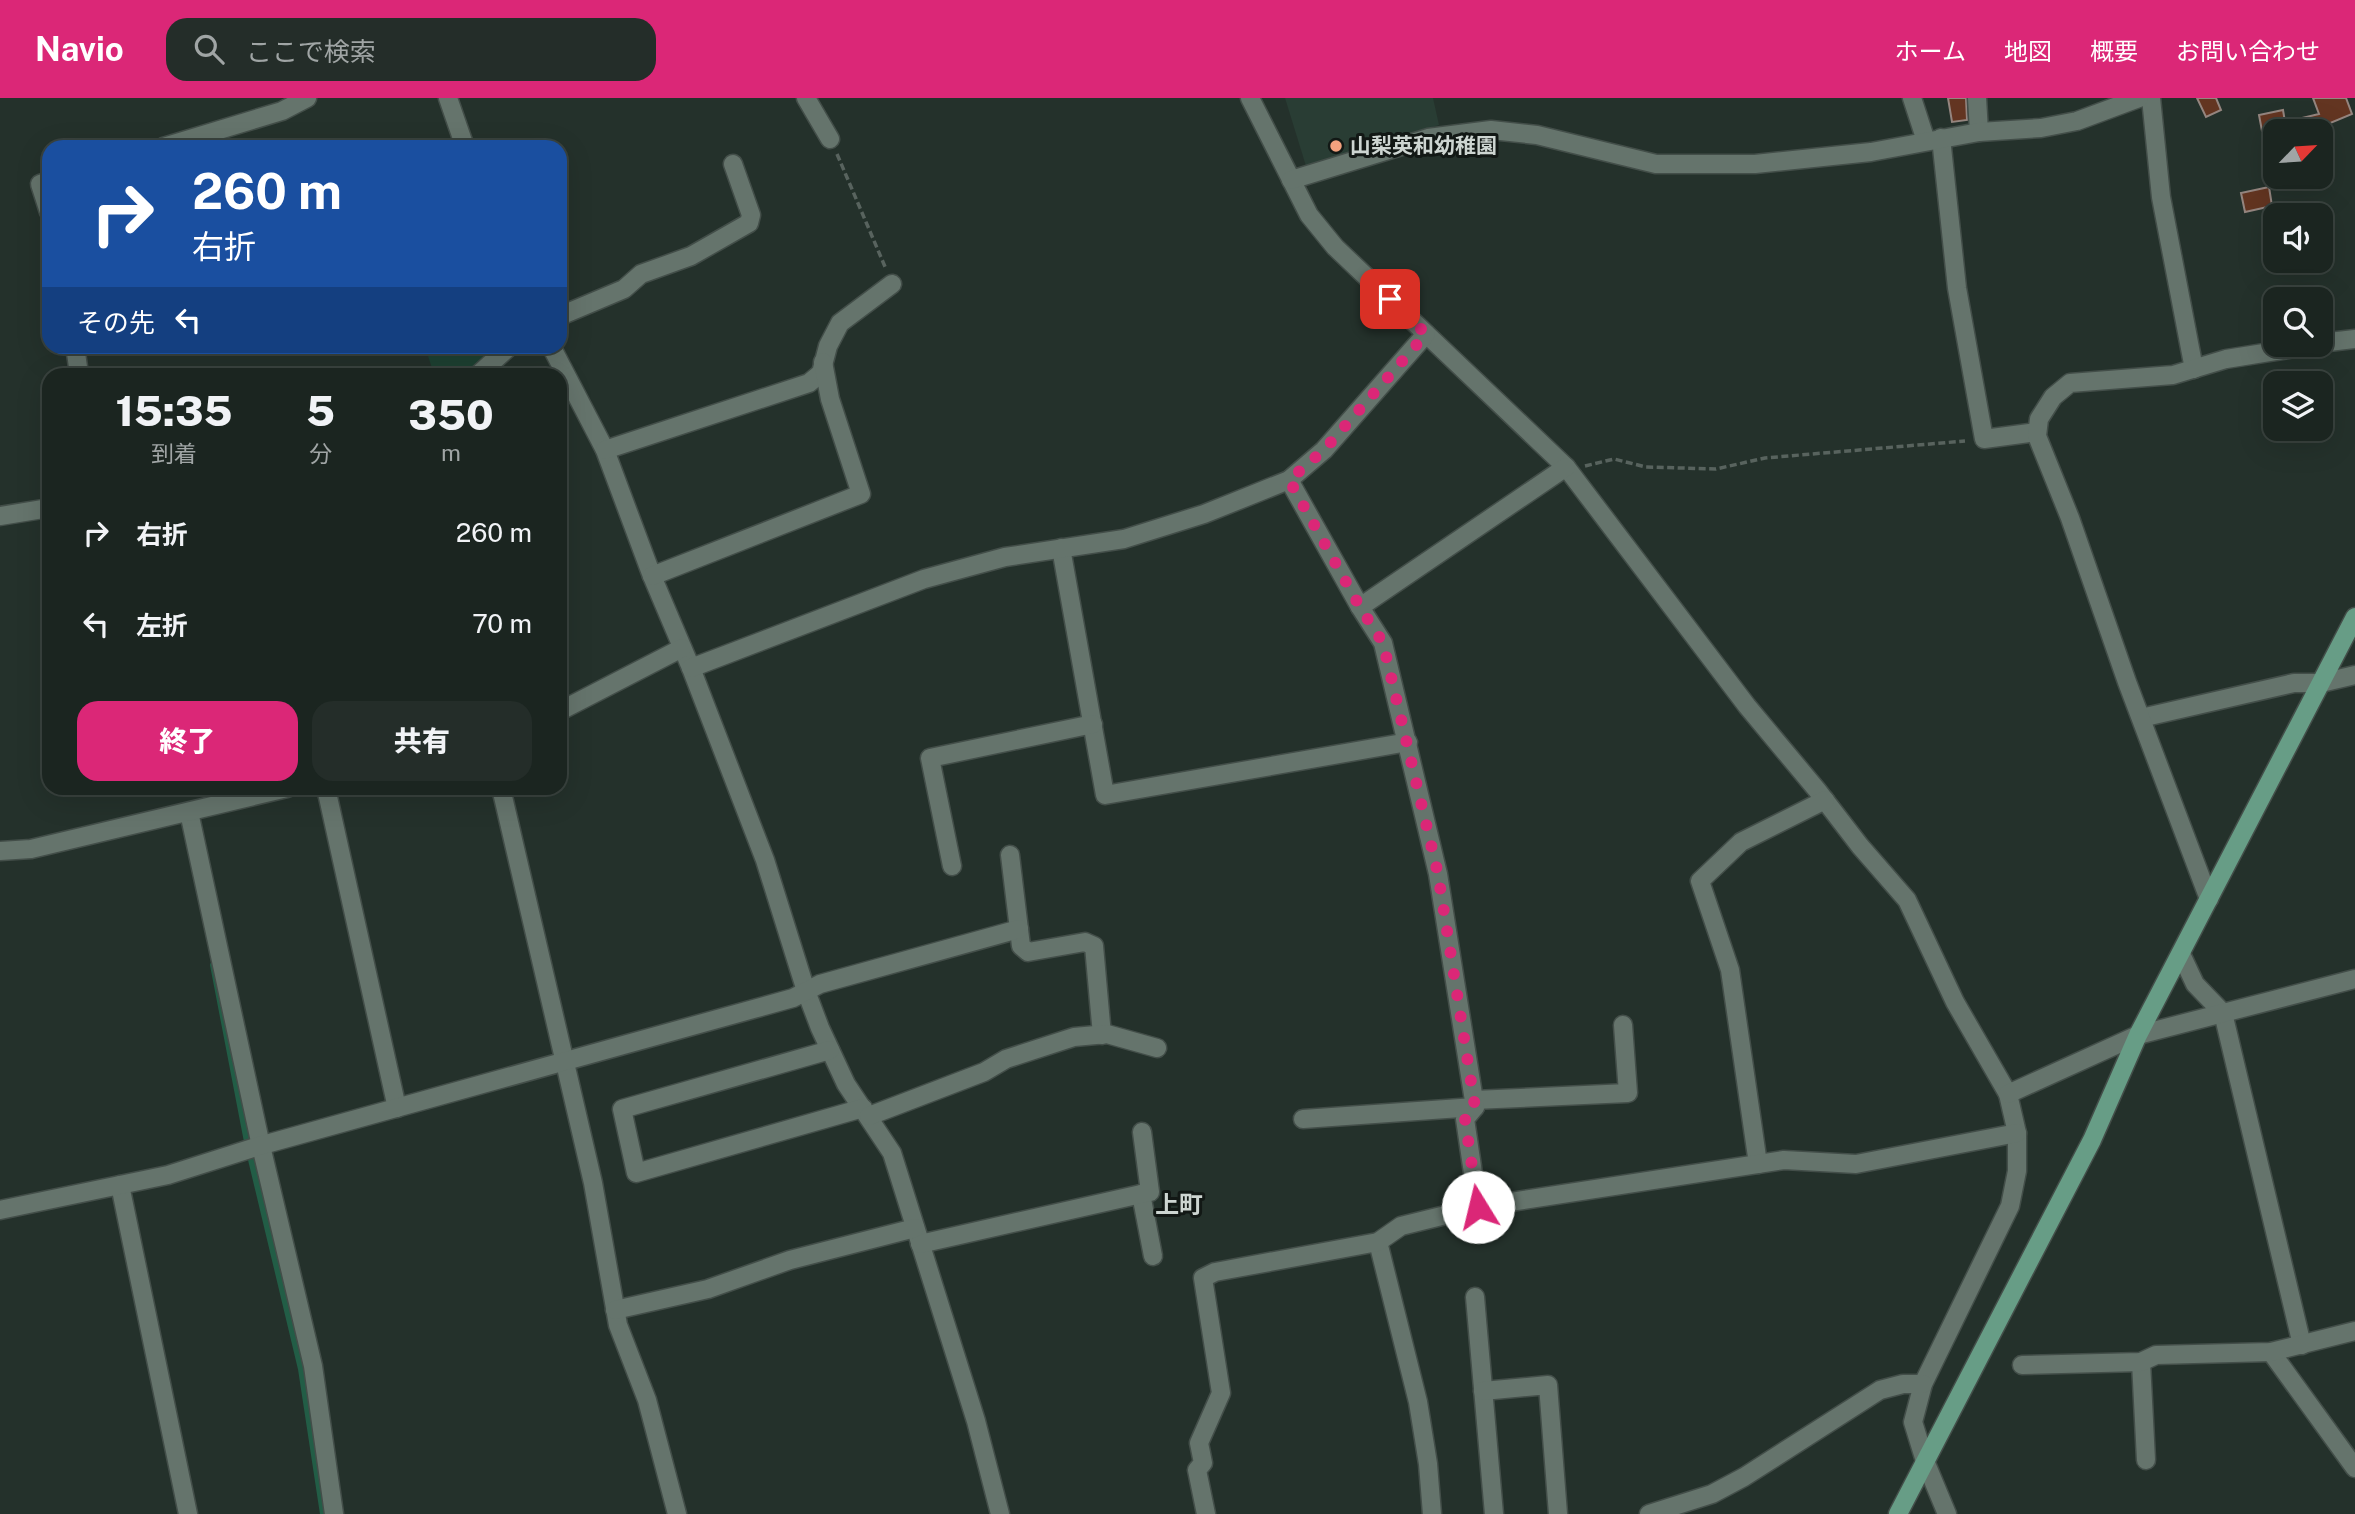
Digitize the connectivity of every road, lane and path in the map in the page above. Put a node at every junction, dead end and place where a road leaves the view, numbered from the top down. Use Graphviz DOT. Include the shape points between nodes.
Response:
graph roads {
  1 [pos="307,98"];
  2 [pos="448,98"];
  3 [pos="806,98"];
  4 [pos="1250,98"];
  5 [pos="1912,98"];
  6 [pos="1977,98"];
  7 [pos="2140,98"];
  8 [pos="2151,98"];
  9 [pos="1979,132"];
  10 [pos="831,139"];
  11 [pos="186,140"];
  12 [pos="463,140"];
  13 [pos="1934,140"];
  14 [pos="733,164"];
  15 [pos="1291,180"];
  16 [pos="892,284"];
  17 [pos="567,313"];
  18 [pos="1426,334"];
  19 [pos="2355,339"];
  20 [pos="2333,342"];
  21 [pos="2263,353"];
  22 [pos="501,354"];
  23 [pos="823,362"];
  24 [pos="486,368"];
  25 [pos="2194,369"];
  26 [pos="567,377"];
  27 [pos="2038,432"];
  28 [pos="1984,439"];
  29 [pos="605,450"];
  30 [pos="1569,470"];
  31 [pos="1289,480"];
  32 [pos="42,509"];
  33 [pos="0,516"];
  34 [pos="1061,548"];
  35 [pos="652,576"];
  36 [pos="1360,607"];
  37 [pos="2355,617"];
  38 [pos="682,649"];
  39 [pos="691,668"];
  40 [pos="2355,675"];
  41 [pos="2321,683"];
  42 [pos="567,707"];
  43 [pos="2141,718"];
  44 [pos="1093,724"];
  45 [pos="1408,742"];
  46 [pos="328,795"];
  47 [pos="503,795"];
  48 [pos="221,796"];
  49 [pos="1825,800"];
  50 [pos="189,812"];
  51 [pos="0,851"];
  52 [pos="1010,855"];
  53 [pos="952,866"];
  54 [pos="2209,899"];
  55 [pos="1019,929"];
  56 [pos="2181,954"];
  57 [pos="2355,979"];
  58 [pos="806,991"];
  59 [pos="2223,1013"];
  60 [pos="1623,1025"];
  61 [pos="1101,1035"];
  62 [pos="2138,1035"];
  63 [pos="1157,1048"];
  64 [pos="830,1050"];
  65 [pos="565,1061"];
  66 [pos="2008,1094"];
  67 [pos="1474,1104"];
  68 [pos="397,1108"];
  69 [pos="866,1112"];
  70 [pos="1303,1119"];
  71 [pos="1142,1132"];
  72 [pos="2017,1133"];
  73 [pos="255,1148"];
  74 [pos="1758,1164"];
  75 [pos="120,1185"];
  76 [pos="1141,1194"];
  77 [pos="1478,1207"];
  78 [pos="0,1210"];
  79 [pos="917,1236"];
  80 [pos="1378,1242"];
  81 [pos="1153,1256"];
  82 [pos="1475,1297"];
  83 [pos="615,1310"];
  84 [pos="2355,1331"];
  85 [pos="2302,1345"];
  86 [pos="2271,1352"];
  87 [pos="2141,1362"];
  88 [pos="2022,1365"];
  89 [pos="1923,1384"];
  90 [pos="1483,1391"];
  91 [pos="2146,1460"];
  92 [pos="1925,1461"];
  93 [pos="2355,1468"];
  94 [pos="188,1514"];
  95 [pos="334,1514"];
  96 [pos="677,1514"];
  97 [pos="1000,1514"];
  98 [pos="1206,1514"];
  99 [pos="1432,1514"];
  100 [pos="1494,1514"];
  101 [pos="1558,1514"];
  102 [pos="1651,1514"];
  103 [pos="1899,1514"];
  104 [pos="1947,1514"];
  1 -- 11 [label="street" via="282,111"];
  2 -- 12 [label="street"];
  3 -- 10 [label="street"];
  4 -- 15 [label="street"];
  5 -- 13 [label="street"];
  6 -- 9 [label="street"];
  7 -- 9 [label="street" via="2077,121"];
  8 -- 25 [label="street" via="2161,197"];
  9 -- 13 [label="street"];
  10 -- 16 [label="path"];
  13 -- 15 [label="street" via="1871,152 1755,164 1657,164 1537,135 1491,130 1428,138"];
  13 -- 28 [label="street"];
  14 -- 17 [label="street" via="751,215 749,223 691,256 641,274 624,289"];
  15 -- 18 [label="street" via="1309,215 1335,247"];
  16 -- 23 [label="street" via="840,323"];
  18 -- 30 [label="street"];
  18 -- 31 [label="street" via="1324,450"];
  19 -- 20 [label="street"];
  21 -- 25 [label="street"];
  22 -- 24 [label="street"];
  23 -- 29 [label="street" via="821,373 809,383"];
  23 -- 35 [label="street" via="830,399 861,494"];
  25 -- 27 [label="street" via="2173,375 2070,383 2053,397 2039,419"];
  26 -- 29 [label="street"];
  27 -- 28 [label="street"];
  27 -- 43 [label="street"];
  28 -- 30 [label="path" via="1765,458 1716,469 1646,467 1614,459"];
  29 -- 35 [label="street"];
  30 -- 36 [label="street"];
  30 -- 49 [label="street" via="1747,706"];
  31 -- 34 [label="street" via="1124,539"];
  31 -- 36 [label="street"];
  32 -- 33 [label="street"];
  34 -- 39 [label="street" via="1005,557 924,579"];
  34 -- 44 [label="street"];
  35 -- 38 [label="street"];
  36 -- 45 [label="street" via="1383,643"];
  37 -- 41 [label="main road"];
  38 -- 39 [label="street"];
  38 -- 42 [label="street"];
  39 -- 58 [label="street" via="765,860"];
  40 -- 41 [label="street"];
  41 -- 43 [label="street" via="2294,683"];
  41 -- 54 [label="main road"];
  43 -- 54 [label="street"];
  44 -- 45 [label="street" via="1105,795"];
  44 -- 53 [label="street" via="929,758"];
  45 -- 67 [label="street" via="1438,874"];
  46 -- 68 [label="street"];
  47 -- 65 [label="street"];
  48 -- 50 [label="street"];
  49 -- 66 [label="street" via="1907,900 1955,1002"];
  49 -- 74 [label="street" via="1741,842 1700,881 1730,970"];
  50 -- 51 [label="street" via="31,849"];
  50 -- 73 [label="street"];
  52 -- 55 [label="street"];
  54 -- 56 [label="main road"];
  55 -- 58 [label="street"];
  55 -- 61 [label="street" via="1021,946 1028,952 1085,942 1094,946"];
  56 -- 59 [label="street" via="2195,984"];
  56 -- 62 [label="main road"];
  57 -- 59 [label="street"];
  58 -- 64 [label="street"];
  58 -- 65 [label="street"];
  59 -- 62 [label="street"];
  59 -- 85 [label="street"];
  60 -- 67 [label="street" via="1628,1093"];
  61 -- 63 [label="street"];
  61 -- 69 [label="street" via="1074,1037 1006,1059 984,1072"];
  62 -- 66 [label="street"];
  62 -- 92 [label="main road" via="2092,1140"];
  64 -- 69 [label="street"];
  64 -- 69 [label="street" via="622,1109 636,1173"];
  65 -- 68 [label="street"];
  65 -- 83 [label="street"];
  66 -- 72 [label="street"];
  67 -- 70 [label="street"];
  67 -- 77 [label="street" via="1465,1119"];
  68 -- 73 [label="street"];
  69 -- 79 [label="street" via="892,1153"];
  71 -- 76 [label="street" via="1150,1192"];
  72 -- 74 [label="street" via="1856,1164 1784,1160"];
  72 -- 89 [label="street" via="2017,1171 2010,1206"];
  73 -- 75 [label="street"];
  73 -- 95 [label="street" via="313,1366"];
  74 -- 77 [label="street"];
  75 -- 78 [label="street"];
  75 -- 94 [label="street"];
  76 -- 79 [label="street"];
  76 -- 81 [label="street"];
  77 -- 80 [label="street" via="1401,1226"];
  79 -- 83 [label="street" via="790,1260 708,1289"];
  79 -- 97 [label="street" via="976,1421"];
  80 -- 98 [label="street" via="1203,1278 1220,1393 1199,1443 1203,1463 1197,1470"];
  80 -- 99 [label="street" via="1418,1402"];
  82 -- 90 [label="street"];
  83 -- 96 [label="street" via="647,1400"];
  84 -- 85 [label="street"];
  85 -- 86 [label="street"];
  86 -- 87 [label="street" via="2156,1355"];
  86 -- 93 [label="street"];
  87 -- 88 [label="street"];
  87 -- 91 [label="street"];
  89 -- 92 [label="street" via="1913,1422"];
  89 -- 102 [label="street" via="1880,1390 1712,1494"];
  90 -- 100 [label="street"];
  90 -- 101 [label="street" via="1548,1385"];
  92 -- 103 [label="main road"];
  92 -- 104 [label="street"];
}
